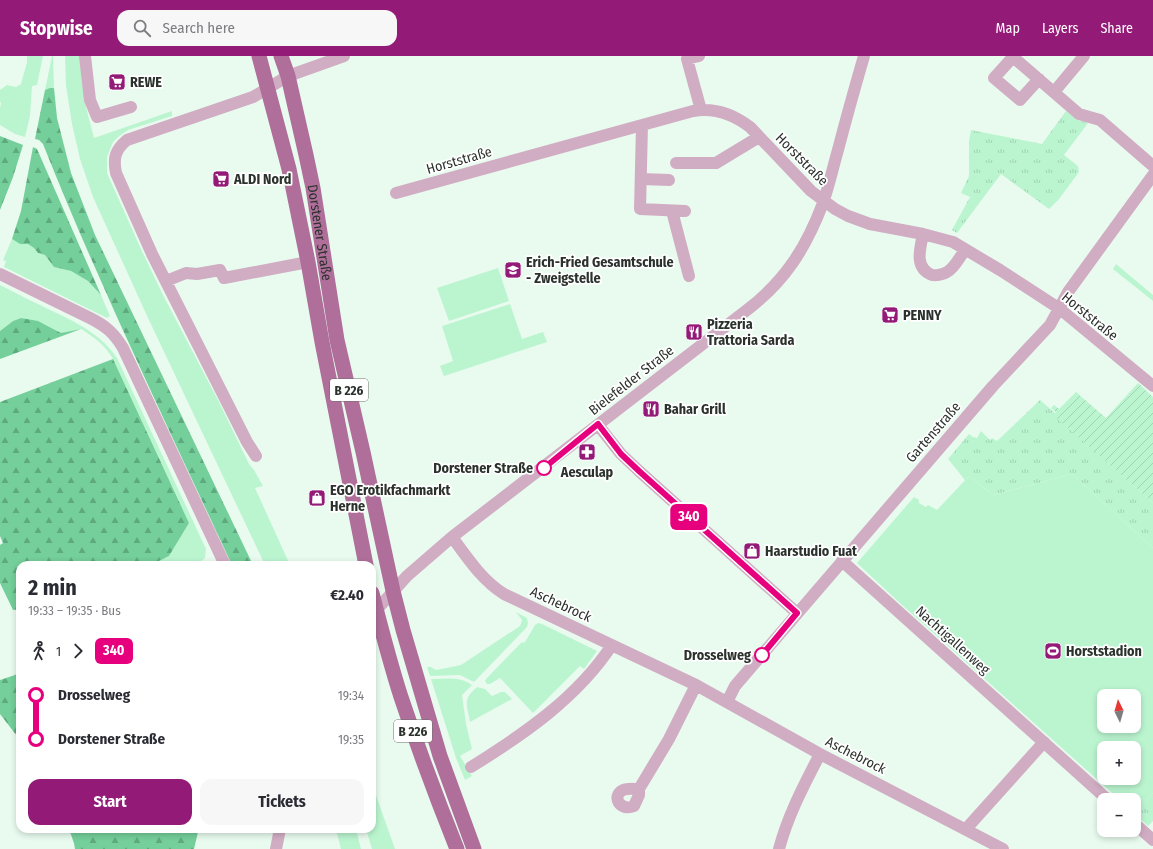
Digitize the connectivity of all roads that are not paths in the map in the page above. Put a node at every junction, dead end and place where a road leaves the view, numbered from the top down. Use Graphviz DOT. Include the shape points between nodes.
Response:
graph roads {
  1 [pos="85,56"];
  2 [pos="259,56"];
  3 [pos="281,56"];
  4 [pos="344,56"];
  5 [pos="699,56"];
  6 [pos="864,56"];
  7 [pos="1013,56"];
  8 [pos="1084,56"];
  9 [pos="288,76"];
  10 [pos="1039,79"];
  11 [pos="269,88"];
  12 [pos="1054,92"];
  13 [pos="131,107"];
  14 [pos="701,110"];
  15 [pos="642,125"];
  16 [pos="759,137"];
  17 [pos="676,163"];
  18 [pos="1153,166"];
  19 [pos="1153,175"];
  20 [pos="641,179"];
  21 [pos="669,180"];
  22 [pos="396,193"];
  23 [pos="824,201"];
  24 [pos="672,211"];
  25 [pos="685,211"];
  26 [pos="922,234"];
  27 [pos="965,250"];
  28 [pos="308,262"];
  29 [pos="0,274"];
  30 [pos="689,276"];
  31 [pos="166,281"];
  32 [pos="1060,309"];
  33 [pos="1153,386"];
  34 [pos="598,424"];
  35 [pos="256,456"];
  36 [pos="452,537"];
  37 [pos="223,561"];
  38 [pos="365,561"];
  39 [pos="842,561"];
  40 [pos="393,591"];
  41 [pos="376,610"];
  42 [pos="797,613"];
  43 [pos="376,618"];
  44 [pos="612,645"];
  45 [pos="696,685"];
  46 [pos="727,702"];
  47 [pos="1044,742"];
  48 [pos="820,754"];
  49 [pos="471,767"];
  50 [pos="639,789"];
  51 [pos="1100,793"];
  52 [pos="966,829"];
  53 [pos="1141,829"];
  54 [pos="279,833"];
  55 [pos="1153,840"];
  56 [pos="276,849"];
  57 [pos="457,849"];
  58 [pos="474,849"];
  59 [pos="779,849"];
  60 [pos="1003,849"];
  1 -- 13 [label="street" via="90,100 97,117"];
  2 -- 11 [label="main road, Dorstener Straße / B 226"];
  3 -- 9 [label="main road, Dorstener Straße / B 226"];
  4 -- 9 [label="street"];
  5 -- 14 [label="street" via="687,59"];
  6 -- 23 [label="street, Bielefelder Straße"];
  7 -- 10 [label="street"];
  7 -- 10 [label="street" via="994,78 1020,100"];
  8 -- 12 [label="street"];
  9 -- 11 [label="street"];
  9 -- 40 [label="main road, Dorstener Straße / B 226" via="313,188 337,340"];
  10 -- 12 [label="street"];
  11 -- 28 [label="main road, Dorstener Straße / B 226"];
  11 -- 31 [label="street" via="241,102 127,140 120,145 114,163 116,173"];
  12 -- 18 [label="street" via="1079,114 1100,120"];
  14 -- 15 [label="street, Horststraße"];
  14 -- 16 [label="street, Horststraße" via="731,114 750,127"];
  15 -- 20 [label="street"];
  15 -- 22 [label="street, Horststraße"];
  16 -- 17 [label="street" via="716,163"];
  16 -- 23 [label="street, Horststraße"];
  19 -- 32 [label="street, Gartenstraße" via="1068,292"];
  20 -- 21 [label="street"];
  20 -- 24 [label="street" via="640,209"];
  23 -- 26 [label="street, Horststraße" via="848,216 870,224"];
  23 -- 34 [label="street, Bielefelder Straße" via="812,230 791,266 760,301"];
  24 -- 25 [label="street"];
  24 -- 30 [label="street"];
  26 -- 27 [label="street, Horststraße" via="944,239"];
  26 -- 27 [label="street" via="920,265 927,273 936,276 948,272"];
  27 -- 32 [label="street, Horststraße"];
  28 -- 31 [label="street" via="224,278 220,270 186,273"];
  28 -- 38 [label="main road, Dorstener Straße / B 226"];
  29 -- 37 [label="street" via="90,318 115,335"];
  31 -- 35 [label="street"];
  32 -- 33 [label="street, Horststraße"];
  32 -- 39 [label="street, Gartenstraße" via="1050,325 993,386"];
  34 -- 36 [label="street, Bielefelder Straße"];
  34 -- 42 [label="street" via="621,454"];
  36 -- 40 [label="street, Bielefelder Straße"];
  36 -- 44 [label="street, Aschebrock" via="473,566 495,588"];
  39 -- 42 [label="street, Gartenstraße"];
  39 -- 47 [label="street, Nachtigallenweg"];
  40 -- 41 [label="street, Bielefelder Straße"];
  40 -- 58 [label="main road, Dorstener Straße / B 226" via="440,756"];
  42 -- 46 [label="street, Gartenstraße" via="735,686"];
  43 -- 57 [label="main road, B 226" via="401,697"];
  44 -- 45 [label="street, Aschebrock"];
  44 -- 49 [label="street" via="586,679 567,698 530,728"];
  45 -- 46 [label="street, Aschebrock"];
  45 -- 50 [label="street" via="669,739"];
  46 -- 48 [label="street, Aschebrock"];
  47 -- 51 [label="street, Nachtigallenweg"];
  47 -- 52 [label="street"];
  48 -- 52 [label="street, Aschebrock"];
  48 -- 59 [label="street" via="794,804"];
  52 -- 60 [label="street, Aschebrock"];
  53 -- 55 [label="street"];
  54 -- 56 [label="street"];
}
